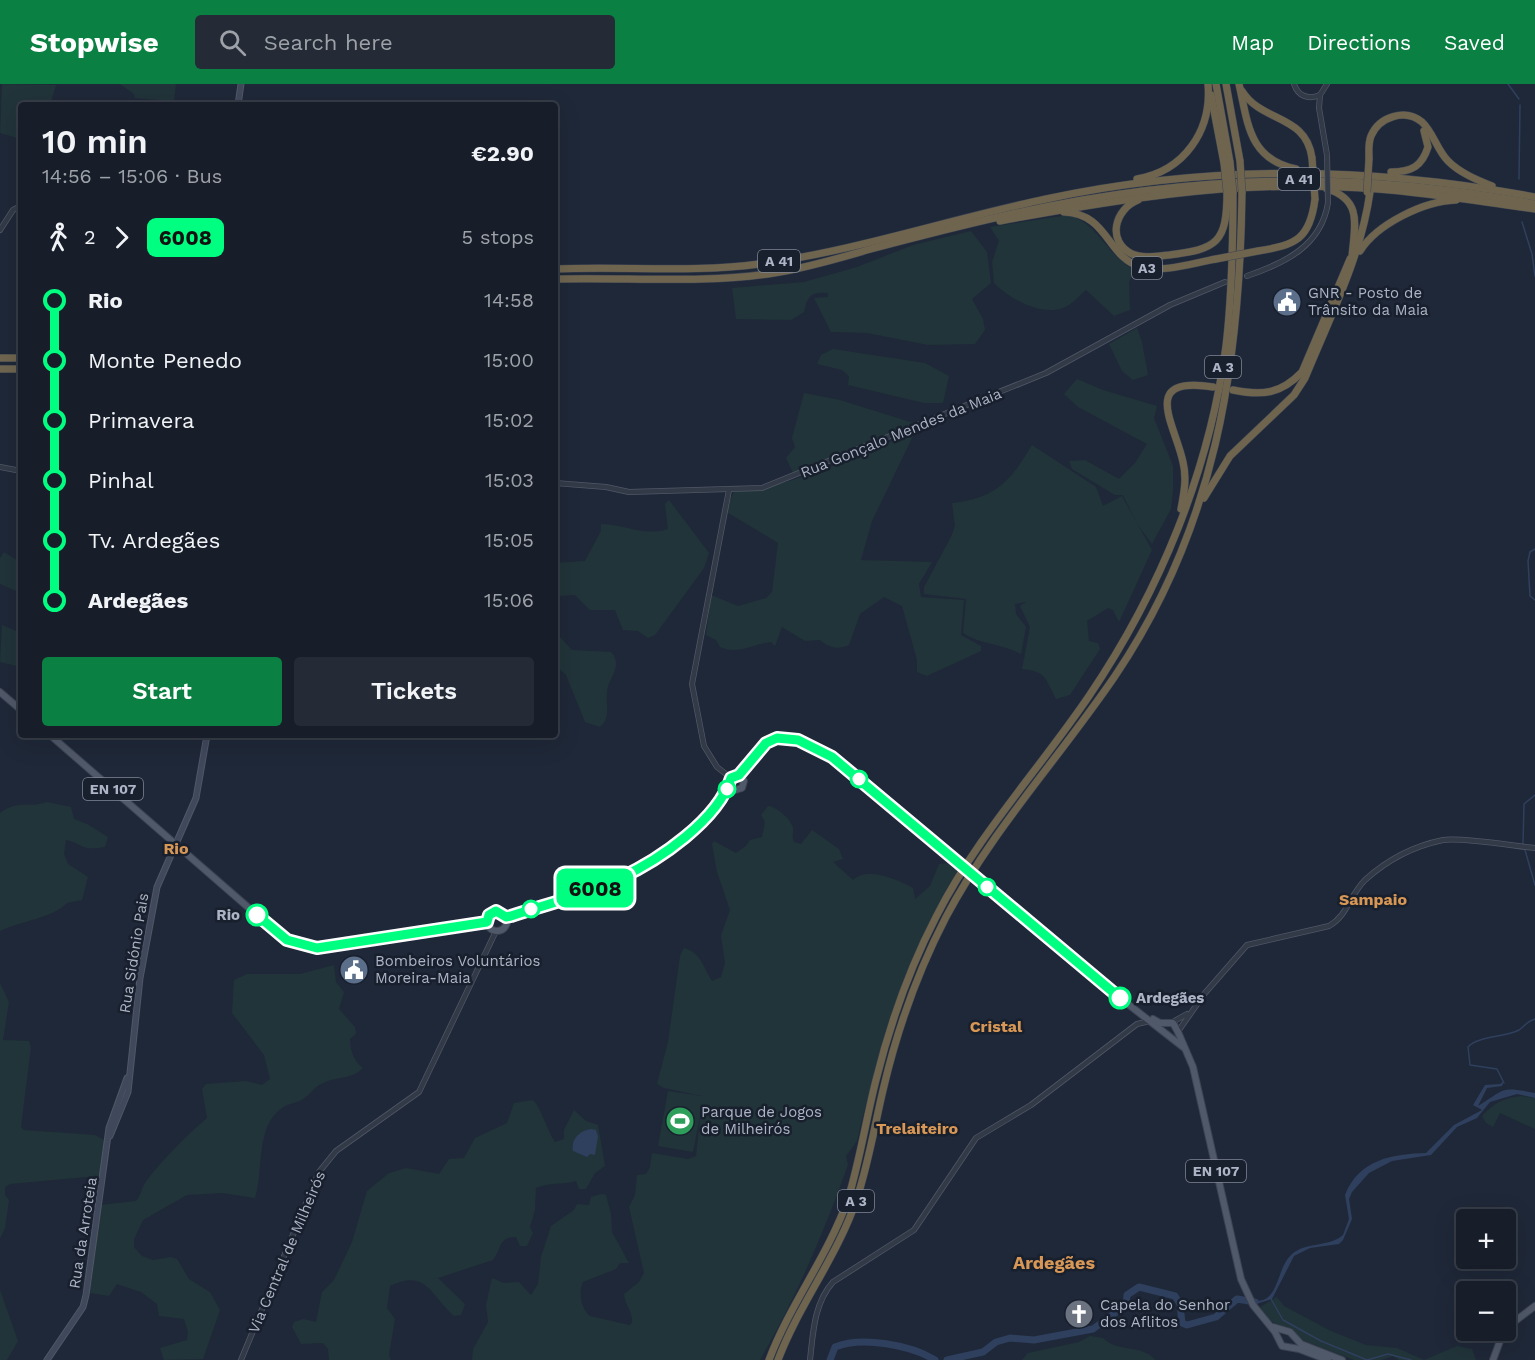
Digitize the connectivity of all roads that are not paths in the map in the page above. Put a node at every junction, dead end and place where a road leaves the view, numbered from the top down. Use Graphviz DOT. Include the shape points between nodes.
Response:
graph roads {
  1 [pos="241,84"];
  2 [pos="1208,84"];
  3 [pos="1216,84"];
  4 [pos="1226,84"];
  5 [pos="1294,84"];
  6 [pos="1327,84"];
  7 [pos="1239,85"];
  8 [pos="1320,95"];
  9 [pos="1305,97"];
  10 [pos="238,102"];
  11 [pos="1320,113"];
  12 [pos="1370,159"];
  13 [pos="1227,163"];
  14 [pos="1310,172"];
  15 [pos="1377,175"];
  16 [pos="1307,186"];
  17 [pos="1112,187"];
  18 [pos="1506,191"];
  19 [pos="1230,192"];
  20 [pos="1368,192"];
  21 [pos="1157,194"];
  22 [pos="1535,197"];
  23 [pos="1479,200"];
  24 [pos="1535,204"];
  25 [pos="18,208"];
  26 [pos="1535,209"];
  27 [pos="1049,212"];
  28 [pos="967,224"];
  29 [pos="0,230"];
  30 [pos="1352,257"];
  31 [pos="1351,267"];
  32 [pos="558,269"];
  33 [pos="1247,276"];
  34 [pos="558,279"];
  35 [pos="1226,282"];
  36 [pos="0,358"];
  37 [pos="18,358"];
  38 [pos="0,369"];
  39 [pos="18,369"];
  40 [pos="1213,387"];
  41 [pos="1233,390"];
  42 [pos="0,467"];
  43 [pos="18,470"];
  44 [pos="558,483"];
  45 [pos="729,489"];
  46 [pos="1196,513"];
  47 [pos="1176,536"];
  48 [pos="0,692"];
  49 [pos="18,707"];
  50 [pos="53,738"];
  51 [pos="206,738"];
  52 [pos="739,775"];
  53 [pos="730,781"];
  54 [pos="176,844"];
  55 [pos="1532,848"];
  56 [pos="506,917"];
  57 [pos="487,922"];
  58 [pos="496,931"];
  59 [pos="1190,1012"];
  60 [pos="1146,1017"];
  61 [pos="1137,1023"];
  62 [pos="1170,1023"];
  63 [pos="1174,1032"];
  64 [pos="129,1071"];
  65 [pos="1535,1306"];
  66 [pos="1516,1321"];
  67 [pos="1268,1323"];
  68 [pos="1284,1332"];
  69 [pos="1296,1339"];
  70 [pos="1279,1340"];
  71 [pos="1500,1341"];
  72 [pos="1291,1347"];
  73 [pos="47,1360"];
  74 [pos="241,1360"];
  75 [pos="769,1360"];
  76 [pos="778,1360"];
  77 [pos="810,1360"];
  78 [pos="1328,1360"];
  79 [pos="1342,1360"];
  80 [pos="1493,1360"];
  1 -- 10 [label="main road"];
  2 -- 13 [label="highway"];
  2 -- 17 [label="highway" via="1205,124 1186,154 1159,173"];
  3 -- 13 [label="highway"];
  4 -- 46 [label="highway, A 3, bridge" via="1240,161 1241,279 1233,361 1220,428"];
  5 -- 9 [label="street"];
  6 -- 8 [label="street"];
  7 -- 14 [label="highway" via="1258,149 1280,165"];
  7 -- 27 [label="highway, A3, bridge" via="1253,105 1299,129 1308,142 1315,199 1313,219 1302,237 1287,245 1216,259 1143,267 1130,263 1096,223 1076,213"];
  8 -- 9 [label="street"];
  8 -- 11 [label="street"];
  9 -- 11 [label="street" via="1314,102"];
  11 -- 33 [label="street, bridge" via="1327,155 1328,203 1324,222 1309,243 1276,266"];
  12 -- 15 [label="highway" via="1376,134 1387,123 1408,119 1426,134 1428,147 1420,165 1409,171"];
  12 -- 18 [label="highway" via="1369,140 1377,126 1395,115 1409,116 1423,123 1448,161 1469,176"];
  12 -- 20 [label="highway, bridge"];
  13 -- 19 [label="highway, bridge"];
  14 -- 15 [label="highway, A 41"];
  14 -- 17 [label="highway, A 41" via="1221,174"];
  15 -- 18 [label="highway, A 41"];
  16 -- 21 [label="highway"];
  16 -- 23 [label="highway" via="1385,189"];
  16 -- 30 [label="highway" via="1336,192 1350,205 1356,226"];
  17 -- 32 [label="highway, A 41" via="766,263"];
  18 -- 22 [label="highway, A 41"];
  19 -- 21 [label="highway" via="1225,228 1213,245 1195,252 1142,257 1123,247 1117,236 1118,216 1132,202"];
  19 -- 47 [label="highway, A 3" via="1232,285 1222,372 1203,457"];
  20 -- 30 [label="highway"];
  20 -- 31 [label="highway" via="1366,226"];
  21 -- 27 [label="highway"];
  23 -- 26 [label="highway"];
  23 -- 31 [label="highway" via="1441,201 1413,211 1371,237"];
  24 -- 28 [label="highway, A 41" via="1409,185 1266,179 1132,191"];
  25 -- 29 [label="street"];
  27 -- 28 [label="highway"];
  28 -- 34 [label="highway, A 41" via="808,266 758,275"];
  30 -- 41 [label="highway" via="1302,372 1292,382 1267,394"];
  31 -- 46 [label="highway" via="1305,378 1294,395 1230,456"];
  35 -- 45 [label="street, Rua Gonçalo Mendes da Maia" via="1170,306 1046,373 946,416 771,485"];
  36 -- 37 [label="highway"];
  38 -- 39 [label="highway"];
  40 -- 47 [label="highway" via="1191,383 1172,392 1168,399 1169,424 1185,476"];
  42 -- 43 [label="street"];
  44 -- 45 [label="street, Rua Gonçalo Mendes da Maia" via="629,492"];
  45 -- 53 [label="street" via="692,684 704,746"];
  46 -- 76 [label="highway, A 3" via="1168,582 1123,663 990,844 936,937 899,1030 852,1212"];
  47 -- 75 [label="highway, A 3" via="1113,658 1075,716 984,837 931,927 909,974 887,1039 843,1210"];
  48 -- 49 [label="main road"];
  50 -- 54 [label="main road, EN 107"];
  51 -- 54 [label="main road, Rua Sidónio Pais" via="197,792"];
  52 -- 53 [label="main road, EN 107"];
  52 -- 53 [label="main road, EN 107" via="744,780 742,788 735,790"];
  52 -- 60 [label="main road, EN 107, bridge" via="766,743 784,737 832,757"];
  53 -- 56 [label="main road, EN 107" via="692,832 631,873"];
  54 -- 57 [label="main road, EN 107" via="282,936 308,947"];
  54 -- 64 [label="main road, Rua Sidónio Pais" via="157,887 140,978"];
  55 -- 59 [label="street" via="1444,840 1404,853 1361,884 1341,919 1329,926 1247,945"];
  56 -- 57 [label="main road" via="494,911"];
  56 -- 58 [label="main road" via="506,926"];
  57 -- 58 [label="main road"];
  58 -- 74 [label="street, Via Central de Milheirós" via="418,1092 336,1151 318,1172"];
  59 -- 62 [label="street"];
  59 -- 63 [label="street"];
  60 -- 61 [label="street"];
  60 -- 61 [label="street"];
  60 -- 62 [label="main road, EN 107"];
  60 -- 63 [label="main road, EN 107"];
  61 -- 77 [label="street" via="1031,1105 976,1138 914,1230 833,1282 817,1314"];
  62 -- 63 [label="main road, EN 107"];
  62 -- 63 [label="main road" via="1166,1027"];
  63 -- 67 [label="main road, EN 107" via="1188,1052 1245,1290"];
  64 -- 73 [label="main road, Rua da Arroteia" via="112,1116 86,1295"];
  65 -- 66 [label="main road"];
  67 -- 68 [label="main road, EN 107"];
  67 -- 70 [label="main road, EN 107"];
  68 -- 69 [label="main road, EN 107" via="1290,1332"];
  68 -- 70 [label="main road"];
  69 -- 72 [label="main road"];
  69 -- 79 [label="main road, EN 107"];
  70 -- 72 [label="main road, EN 107" via="1285,1348"];
  71 -- 80 [label="main road"];
  72 -- 78 [label="main road, EN 107"];
}
